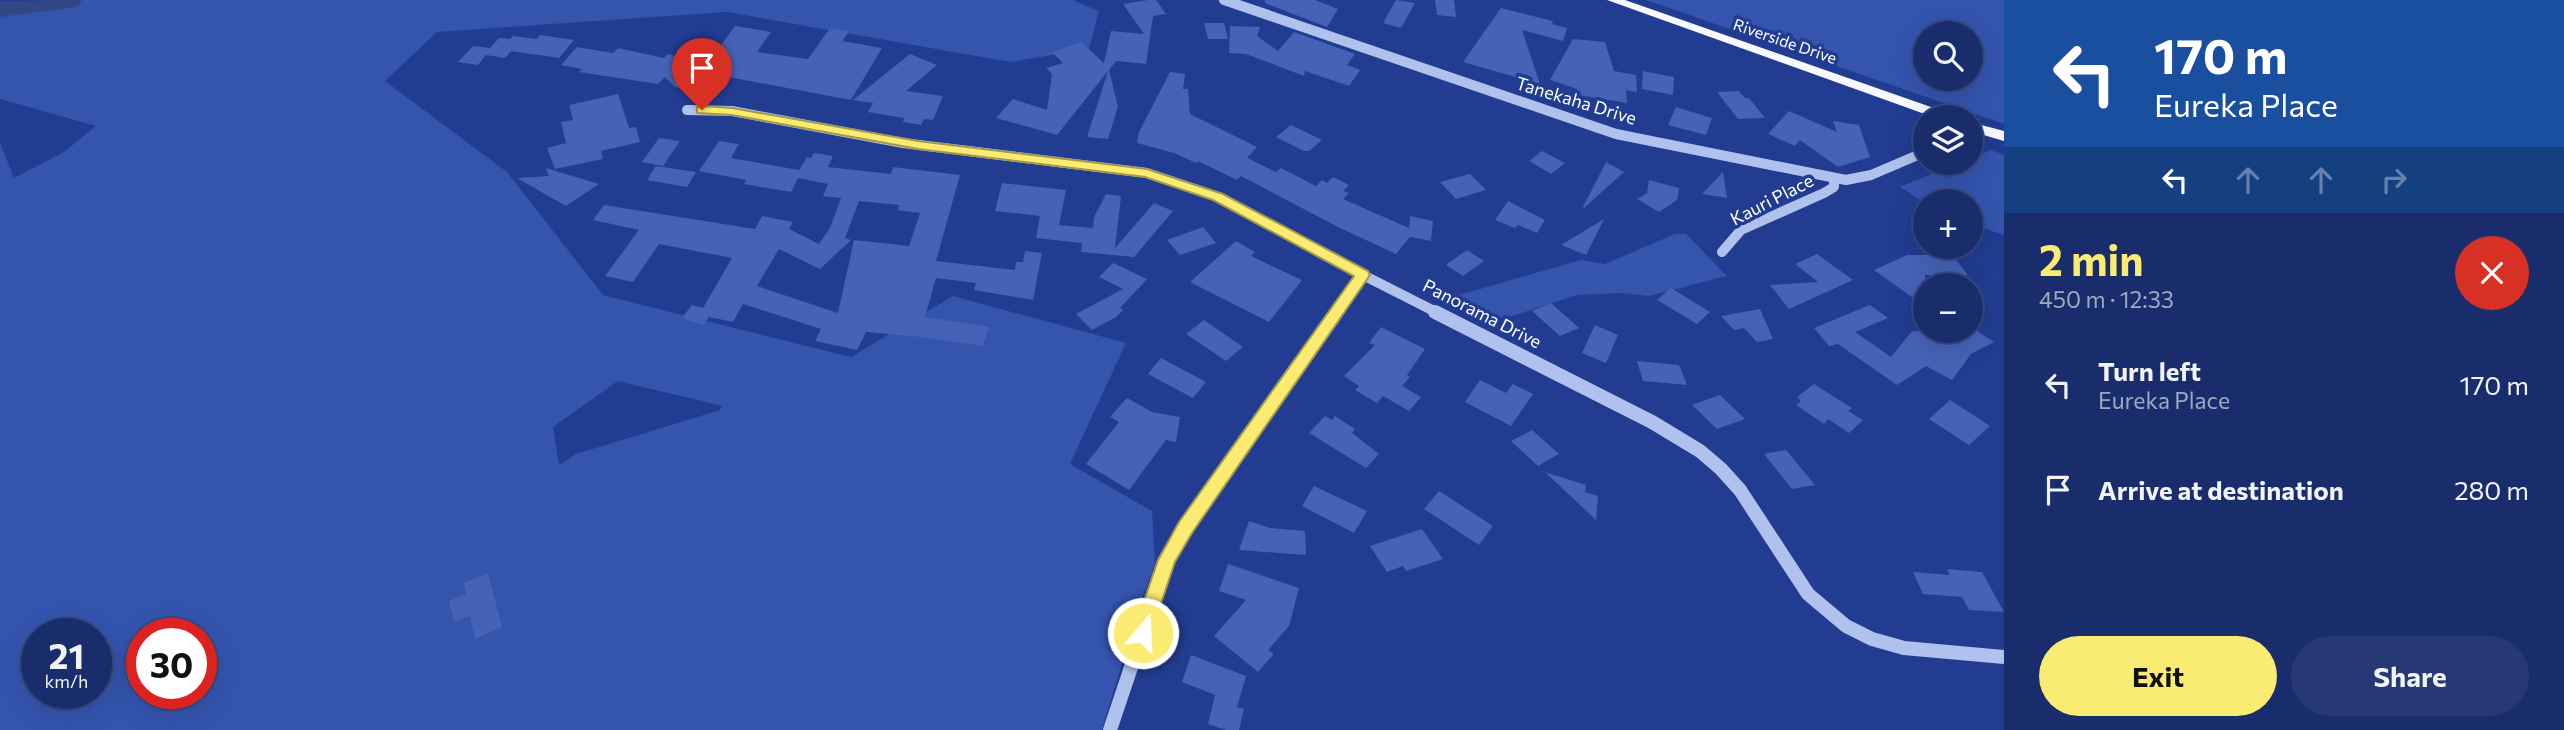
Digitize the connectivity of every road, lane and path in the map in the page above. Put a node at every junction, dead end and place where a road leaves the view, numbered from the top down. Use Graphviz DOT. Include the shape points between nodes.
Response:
graph roads {
  1 [pos="1224,0"];
  2 [pos="1612,0"];
  3 [pos="1913,105"];
  4 [pos="687,110"];
  5 [pos="1983,130"];
  6 [pos="2004,136"];
  7 [pos="1913,157"];
  8 [pos="1834,179"];
  9 [pos="1722,252"];
  10 [pos="1363,275"];
  11 [pos="2004,657"];
  12 [pos="1110,730"];
  1 -- 8 [label="street, Tanekaha Drive" via="1616,134"];
  2 -- 3 [label="main road, Riverside Drive"];
  4 -- 10 [label="street, Panorama Drive" via="732,111 922,146 1147,173 1218,197"];
  5 -- 6 [label="main road"];
  7 -- 8 [label="street, Tanekaha Drive" via="1854,180"];
  8 -- 9 [label="street, Kauri Place" via="1834,187 1824,193 1741,230"];
  10 -- 11 [label="street, Panorama Drive" via="1652,422 1704,454 1741,490 1807,594 1837,621 1897,648"];
  10 -- 12 [label="street" via="1178,540 1167,560"];
}
